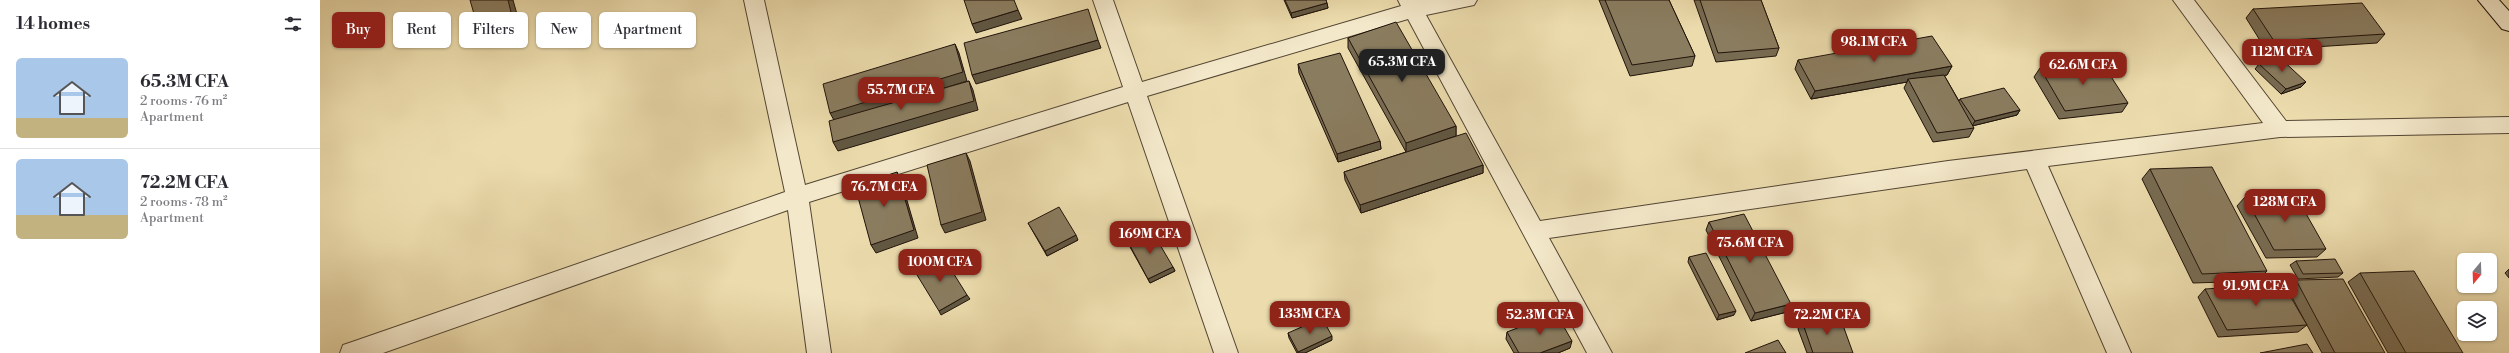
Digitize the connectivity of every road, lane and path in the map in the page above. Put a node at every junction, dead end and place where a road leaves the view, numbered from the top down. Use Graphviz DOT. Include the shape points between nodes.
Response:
graph roads {
  1 [pos="754,0"];
  2 [pos="1103,0"];
  3 [pos="1467,0"];
  4 [pos="2183,0"];
  5 [pos="2488,0"];
  6 [pos="1410,5"];
  7 [pos="2509,24"];
  8 [pos="1134,92"];
  9 [pos="2509,125"];
  10 [pos="2280,129"];
  11 [pos="2034,160"];
  12 [pos="797,197"];
  13 [pos="1533,231"];
  14 [pos="352,353"];
  15 [pos="819,353"];
  16 [pos="1226,353"];
  17 [pos="1600,353"];
  18 [pos="2119,353"];
  1 -- 12 [label="street"];
  2 -- 8 [label="street"];
  3 -- 6 [label="street"];
  4 -- 10 [label="street"];
  5 -- 7 [label="street"];
  6 -- 8 [label="street"];
  6 -- 13 [label="street"];
  8 -- 12 [label="street"];
  8 -- 16 [label="street"];
  9 -- 10 [label="street"];
  10 -- 11 [label="street"];
  11 -- 13 [label="street"];
  11 -- 18 [label="street"];
  12 -- 14 [label="street"];
  12 -- 15 [label="street"];
  13 -- 17 [label="street"];
}
